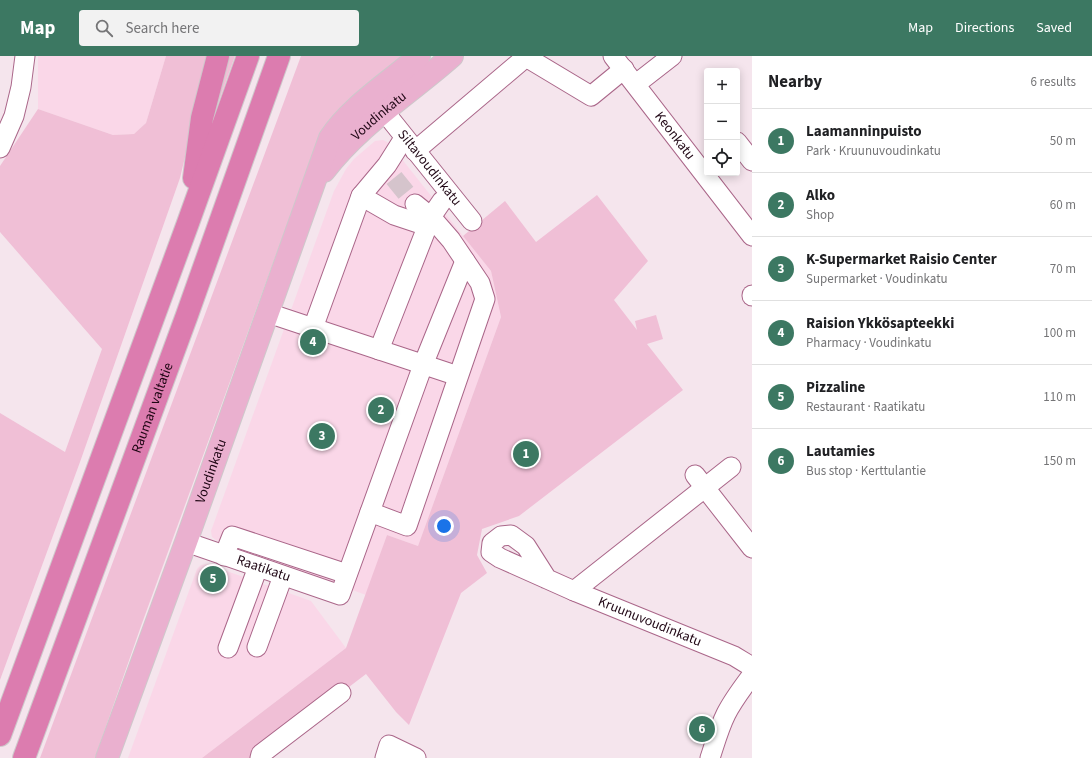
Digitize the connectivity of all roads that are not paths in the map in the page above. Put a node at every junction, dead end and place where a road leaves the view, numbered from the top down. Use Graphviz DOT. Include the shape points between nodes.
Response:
graph roads {
  1 [pos="26,56"];
  2 [pos="218,56"];
  3 [pos="248,56"];
  4 [pos="279,56"];
  5 [pos="419,56"];
  6 [pos="452,56"];
  7 [pos="672,56"];
  8 [pos="618,63"];
  9 [pos="636,84"];
  10 [pos="377,104"];
  11 [pos="410,144"];
  12 [pos="740,146"];
  13 [pos="0,148"];
  14 [pos="702,160"];
  15 [pos="752,161"];
  16 [pos="361,196"];
  17 [pos="450,196"];
  18 [pos="415,204"];
  19 [pos="429,221"];
  20 [pos="472,221"];
  21 [pos="188,223"];
  22 [pos="752,236"];
  23 [pos="451,240"];
  24 [pos="465,261"];
  25 [pos="268,313"];
  26 [pos="312,328"];
  27 [pos="380,350"];
  28 [pos="423,365"];
  29 [pos="458,376"];
  30 [pos="731,467"];
  31 [pos="700,482"];
  32 [pos="370,512"];
  33 [pos="186,542"];
  34 [pos="752,548"];
  35 [pos="224,556"];
  36 [pos="258,567"];
  37 [pos="348,574"];
  38 [pos="283,576"];
  39 [pos="547,579"];
  40 [pos="574,591"];
  41 [pos="257,647"];
  42 [pos="228,648"];
  43 [pos="752,667"];
  44 [pos="752,675"];
  45 [pos="341,693"];
  46 [pos="0,735"];
  47 [pos="387,752"];
  48 [pos="24,758"];
  49 [pos="107,758"];
  50 [pos="260,758"];
  51 [pos="416,758"];
  52 [pos="710,758"];
  1 -- 13 [label="street" via="14,116"];
  2 -- 21 [label="highway" via="202,118"];
  3 -- 21 [label="highway"];
  4 -- 48 [label="highway, Rauman valtatie"];
  5 -- 10 [label="main road, Voudinkatu"];
  6 -- 10 [label="main road, Voudinkatu"];
  7 -- 9 [label="street"];
  8 -- 9 [label="street, Keonkatu"];
  8 -- 11 [label="street" via="591,96 526,57"];
  9 -- 14 [label="street, Keonkatu"];
  10 -- 11 [label="street, Siltavoudinkatu"];
  10 -- 25 [label="main road, Voudinkatu" via="357,134 313,184"];
  11 -- 16 [label="street" via="391,171"];
  11 -- 17 [label="street, Siltavoudinkatu"];
  12 -- 15 [label="street"];
  14 -- 22 [label="street, Keonkatu"];
  16 -- 19 [label="street" via="394,215"];
  16 -- 26 [label="street"];
  17 -- 19 [label="street" via="442,201"];
  17 -- 20 [label="street, Siltavoudinkatu"];
  17 -- 23 [label="street"];
  18 -- 19 [label="street"];
  19 -- 23 [label="street"];
  19 -- 27 [label="street"];
  21 -- 46 [label="highway"];
  23 -- 24 [label="street"];
  24 -- 28 [label="street"];
  24 -- 29 [label="street" via="480,283 484,299"];
  25 -- 26 [label="street"];
  25 -- 33 [label="main road, Voudinkatu"];
  26 -- 27 [label="street"];
  27 -- 28 [label="street"];
  28 -- 29 [label="street"];
  28 -- 32 [label="street"];
  29 -- 32 [label="street" via="406,526"];
  30 -- 31 [label="street"];
  31 -- 34 [label="street"];
  31 -- 40 [label="street"];
  32 -- 37 [label="street"];
  33 -- 35 [label="street, Raatikatu"];
  33 -- 49 [label="main road, Voudinkatu"];
  35 -- 36 [label="street, Raatikatu"];
  35 -- 37 [label="street" via="232,536"];
  36 -- 38 [label="street, Raatikatu"];
  36 -- 42 [label="street"];
  37 -- 38 [label="street, Raatikatu" via="340,595"];
  38 -- 41 [label="street"];
  39 -- 40 [label="street, Kruunuvoudinkatu"];
  40 -- 43 [label="street, Kruunuvoudinkatu" via="734,656"];
  44 -- 52 [label="street" via="726,713"];
  45 -- 50 [label="street" via="261,754"];
  47 -- 51 [label="street"];
}
